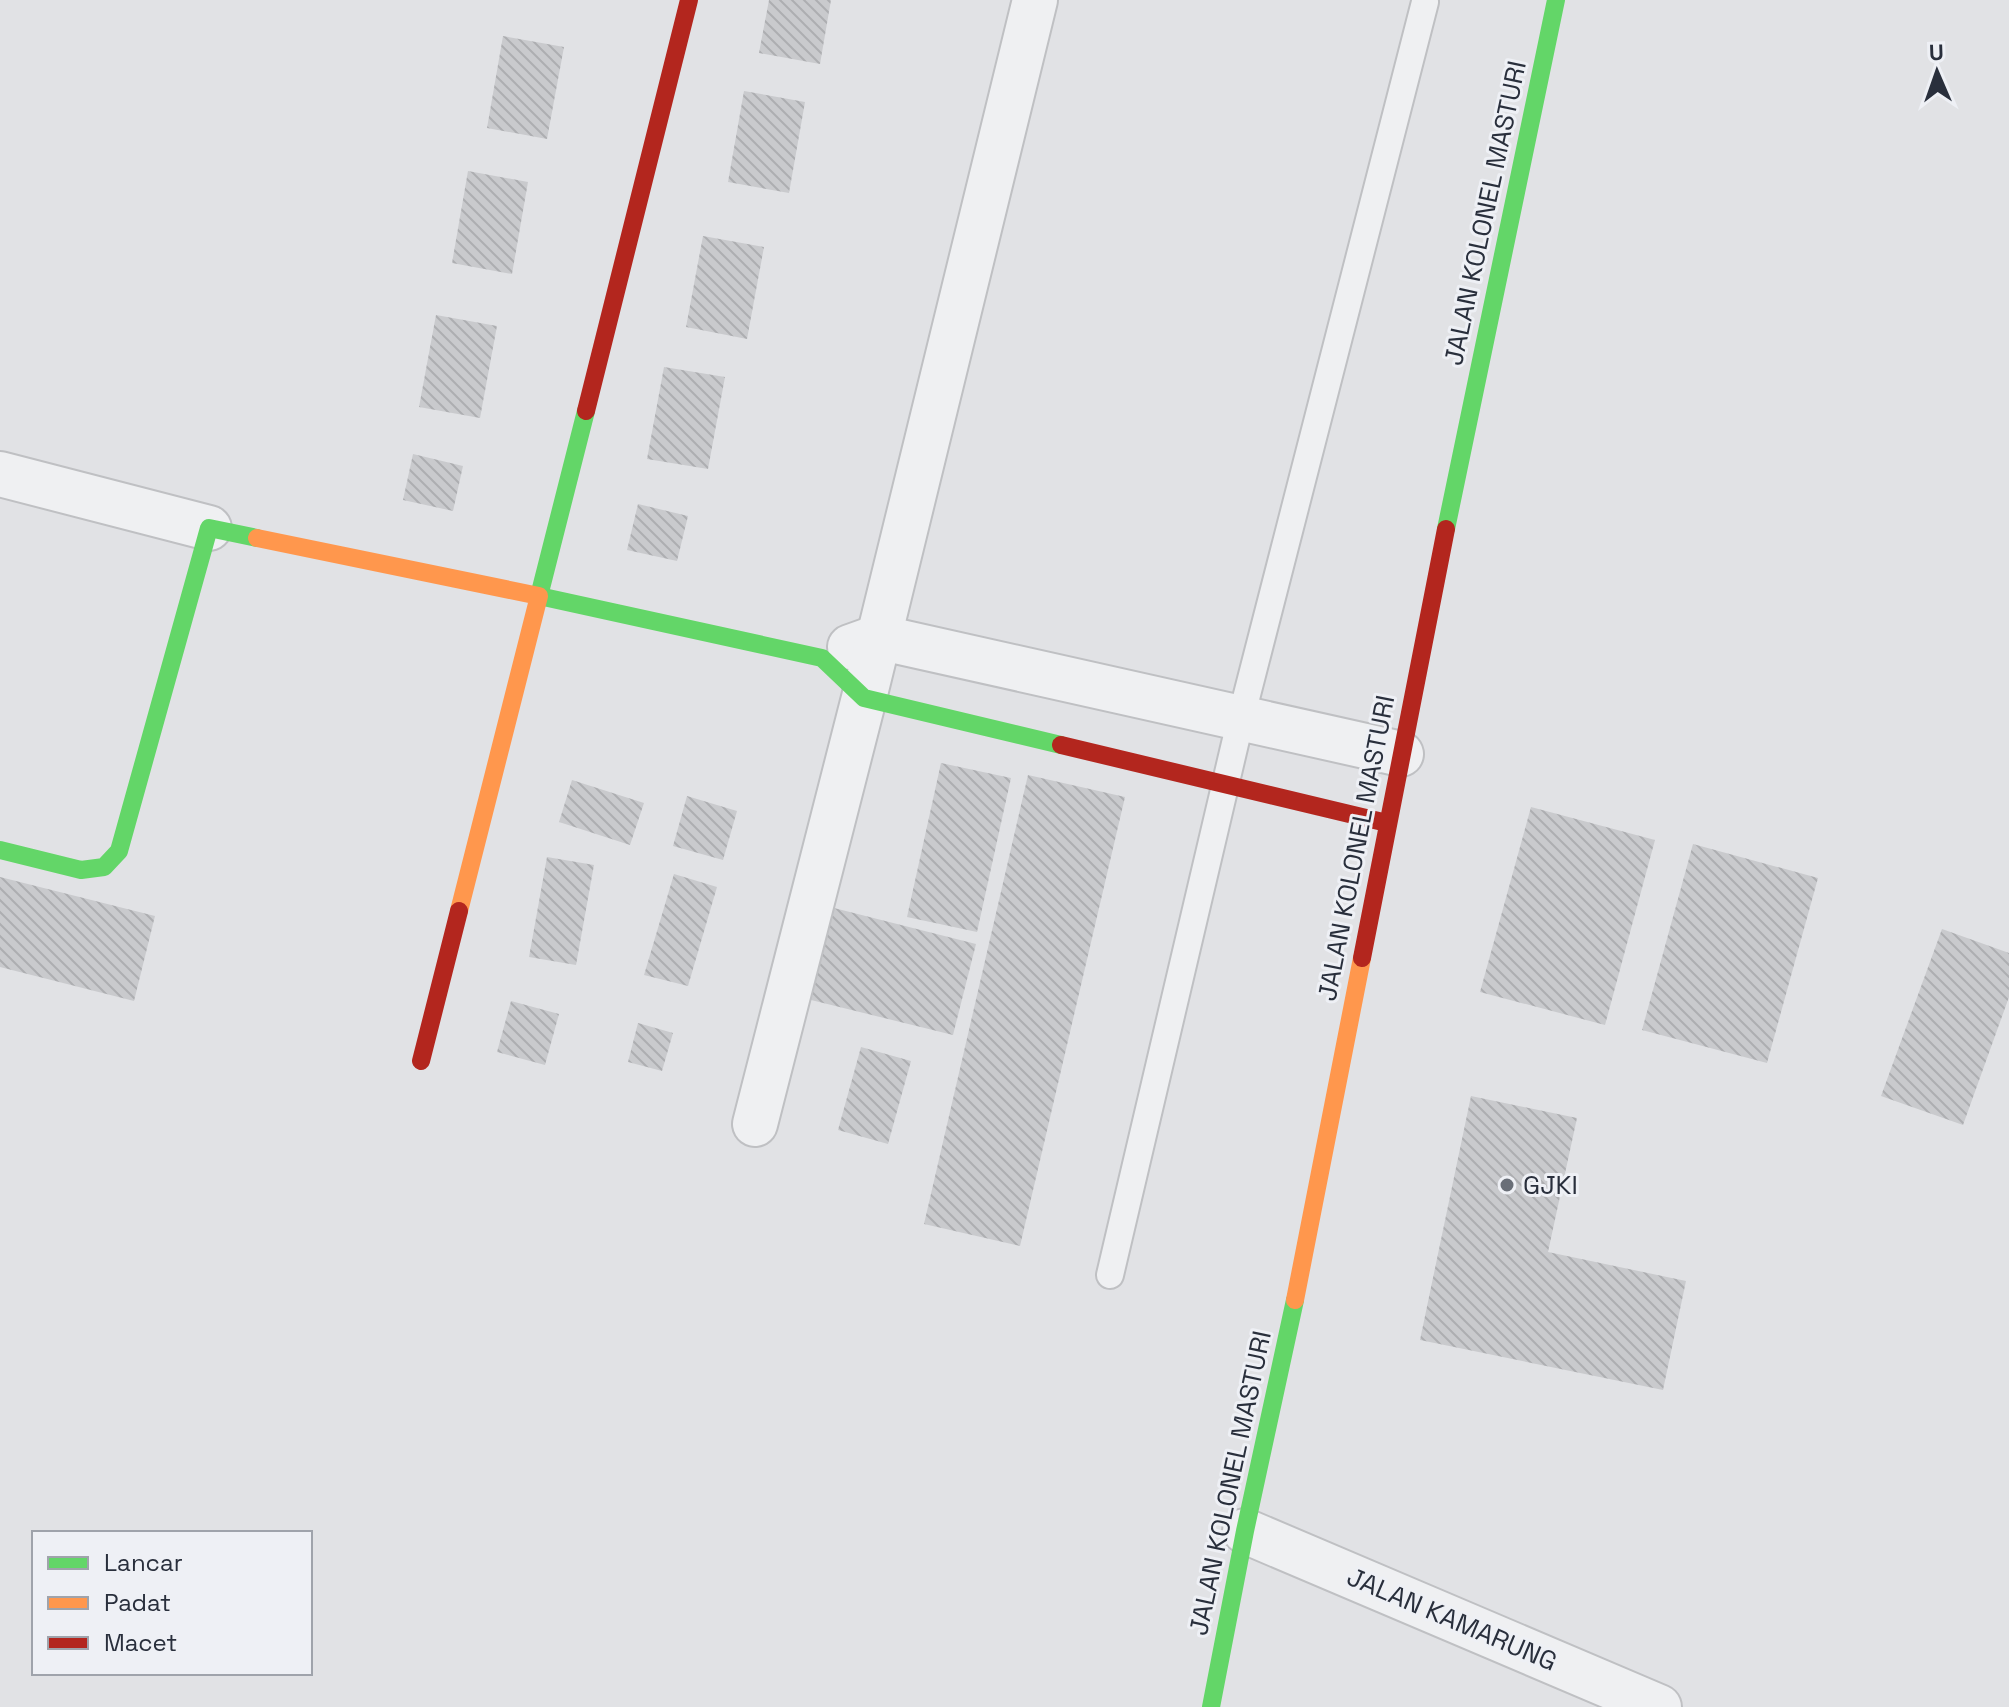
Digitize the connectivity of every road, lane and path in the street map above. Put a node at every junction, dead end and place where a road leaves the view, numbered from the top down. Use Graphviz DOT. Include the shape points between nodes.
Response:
graph roads {
  1 [pos="689,0"];
  2 [pos="1035,0"];
  3 [pos="1556,0"];
  4 [pos="1425,2"];
  5 [pos="0,474"];
  6 [pos="209,528"];
  7 [pos="539,596"];
  8 [pos="878,637"];
  9 [pos="822,658"];
  10 [pos="864,698"];
  11 [pos="1241,718"];
  12 [pos="1401,754"];
  13 [pos="1227,785"];
  14 [pos="1387,823"];
  15 [pos="0,850"];
  16 [pos="421,1061"];
  17 [pos="755,1124"];
  18 [pos="1110,1275"];
  19 [pos="1245,1531"];
  20 [pos="1211,1707"];
  21 [pos="1659,1707"];
  1 -- 7 [label="street"];
  2 -- 8 [label="street"];
  3 -- 12 [label="street, JALAN KOLONEL MASTURI"];
  4 -- 11 [label="lane"];
  5 -- 6 [label="street"];
  6 -- 7 [label="street"];
  6 -- 15 [label="street" via="119,851 104,867 81,870"];
  7 -- 9 [label="street"];
  7 -- 16 [label="street"];
  8 -- 9 [label="street"];
  8 -- 10 [label="street"];
  8 -- 11 [label="street"];
  9 -- 10 [label="street"];
  10 -- 13 [label="street"];
  10 -- 17 [label="street"];
  11 -- 12 [label="street"];
  11 -- 13 [label="lane"];
  12 -- 14 [label="street, JALAN KOLONEL MASTURI"];
  13 -- 14 [label="street"];
  13 -- 18 [label="lane"];
  14 -- 19 [label="street, JALAN KOLONEL MASTURI"];
  19 -- 20 [label="street, JALAN KOLONEL MASTURI"];
  19 -- 21 [label="street, JALAN KAMARUNG"];
}
